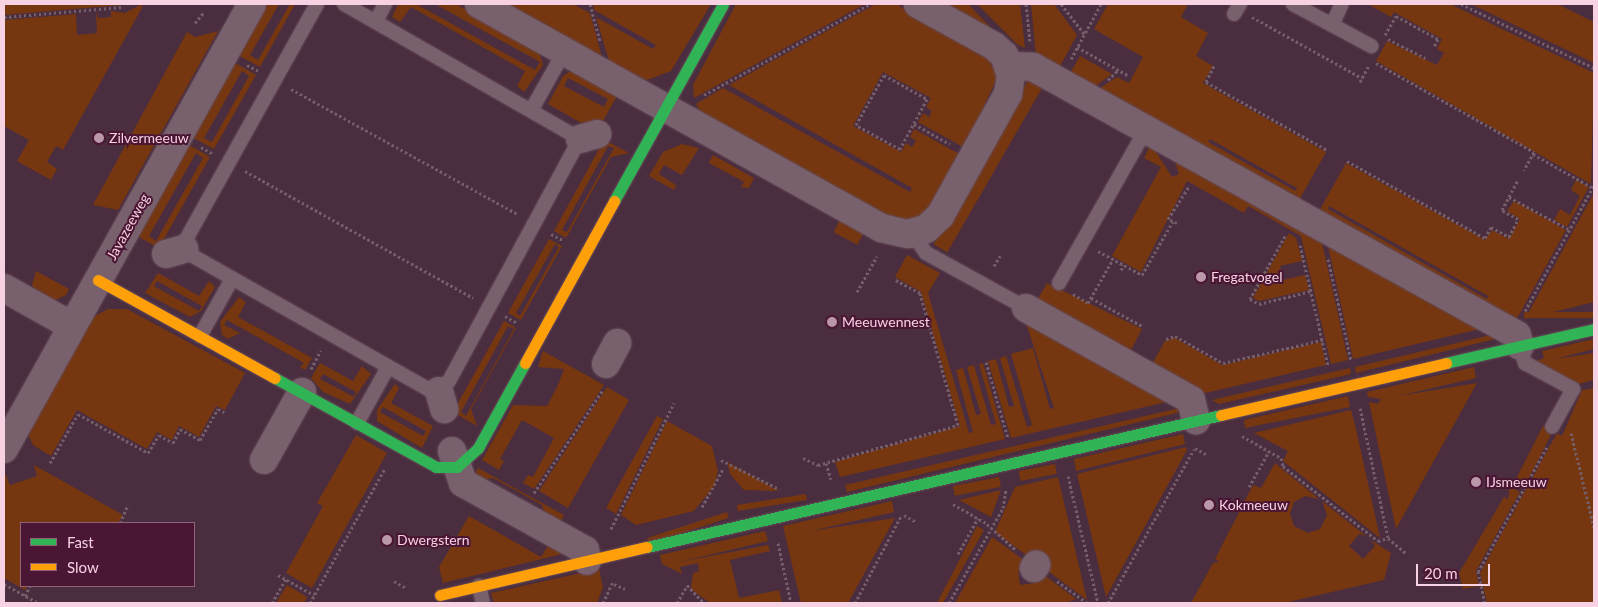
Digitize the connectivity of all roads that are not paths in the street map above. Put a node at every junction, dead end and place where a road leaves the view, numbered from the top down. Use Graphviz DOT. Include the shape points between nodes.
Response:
graph roads {
  1 [pos="317,4"];
  2 [pos="344,4"];
  3 [pos="385,4"];
  4 [pos="479,4"];
  5 [pos="724,4"];
  6 [pos="918,4"];
  7 [pos="1293,4"];
  8 [pos="1342,4"];
  9 [pos="246,6"];
  10 [pos="376,21"];
  11 [pos="1332,25"];
  12 [pos="1371,46"];
  13 [pos="564,52"];
  14 [pos="1021,66"];
  15 [pos="532,109"];
  16 [pos="668,110"];
  17 [pos="1146,129"];
  18 [pos="913,234"];
  19 [pos="232,279"];
  20 [pos="98,280"];
  21 [pos="1062,287"];
  22 [pos="4,288"];
  23 [pos="1026,308"];
  24 [pos="72,326"];
  25 [pos="1594,329"];
  26 [pos="200,336"];
  27 [pos="1520,346"];
  28 [pos="388,367"];
  29 [pos="302,392"];
  30 [pos="1206,418"];
  31 [pos="1555,422"];
  32 [pos="357,423"];
  33 [pos="4,449"];
  34 [pos="439,457"];
  35 [pos="264,460"];
  36 [pos="596,559"];
  37 [pos="479,586"];
  38 [pos="440,595"];
  39 [pos="484,603"];
  1 -- 19 [label="lane" via="175,252"];
  2 -- 10 [label="lane"];
  3 -- 10 [label="lane"];
  4 -- 13 [label="street"];
  5 -- 16 [label="street"];
  6 -- 14 [label="street" via="994,46"];
  7 -- 11 [label="lane"];
  8 -- 11 [label="lane"];
  9 -- 20 [label="street, Javazeeweg" via="225,52"];
  10 -- 15 [label="lane"];
  11 -- 12 [label="lane"];
  13 -- 15 [label="lane"];
  13 -- 16 [label="street" via="629,94"];
  14 -- 17 [label="street" via="1059,81 1090,104"];
  14 -- 18 [label="street" via="940,216"];
  15 -- 28 [label="lane" via="588,136 535,225 442,400"];
  16 -- 18 [label="street" via="882,228"];
  16 -- 34 [label="street" via="639,146 586,253 480,433 472,458"];
  17 -- 21 [label="lane" via="1083,242"];
  17 -- 27 [label="street" via="1295,225 1329,230 1517,335"];
  18 -- 23 [label="lane" via="926,253"];
  19 -- 26 [label="lane"];
  19 -- 28 [label="lane"];
  20 -- 24 [label="street, Javazeeweg"];
  20 -- 26 [label="street" via="139,296"];
  22 -- 24 [label="street"];
  23 -- 30 [label="street" via="1192,400"];
  24 -- 33 [label="street, Javazeeweg"];
  25 -- 27 [label="street"];
  26 -- 29 [label="street"];
  27 -- 30 [label="street"];
  27 -- 31 [label="lane" via="1525,363 1573,389"];
  28 -- 32 [label="lane"];
  29 -- 32 [label="street"];
  29 -- 35 [label="street"];
  30 -- 36 [label="street"];
  32 -- 34 [label="street" via="398,445"];
  34 -- 36 [label="street" via="463,483"];
  36 -- 37 [label="street"];
  37 -- 38 [label="street"];
  37 -- 39 [label="lane"];
}
